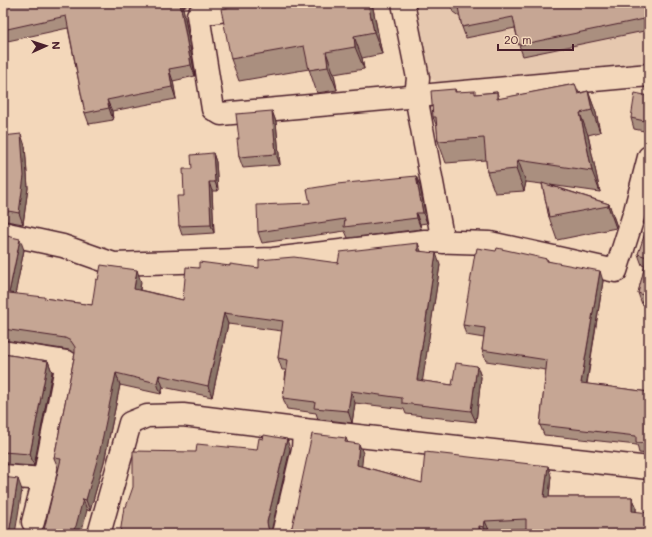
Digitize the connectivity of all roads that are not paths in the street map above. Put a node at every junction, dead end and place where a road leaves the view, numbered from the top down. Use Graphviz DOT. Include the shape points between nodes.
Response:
graph roads {
  1 [pos="262,3"];
  2 [pos="403,3"];
  3 [pos="649,75"];
  4 [pos="416,96"];
  5 [pos="649,157"];
  6 [pos="3,233"];
  7 [pos="443,242"];
  8 [pos="3,352"];
  9 [pos="304,430"];
  10 [pos="649,468"];
  11 [pos="3,476"];
  12 [pos="44,479"];
  13 [pos="33,522"];
  14 [pos="99,534"];
  15 [pos="283,534"];
  1 -- 4 [label="street" via="198,15 213,109 220,114"];
  2 -- 4 [label="street" via="418,78"];
  3 -- 4 [label="street"];
  4 -- 7 [label="street"];
  5 -- 7 [label="street" via="616,271 490,243"];
  6 -- 7 [label="street" via="63,246 114,264 272,259 425,241"];
  8 -- 12 [label="street" via="67,362"];
  9 -- 10 [label="street"];
  9 -- 14 [label="street" via="183,415 148,416 130,423"];
  9 -- 15 [label="street" via="303,449"];
  11 -- 12 [label="street"];
  12 -- 13 [label="street"];
}
